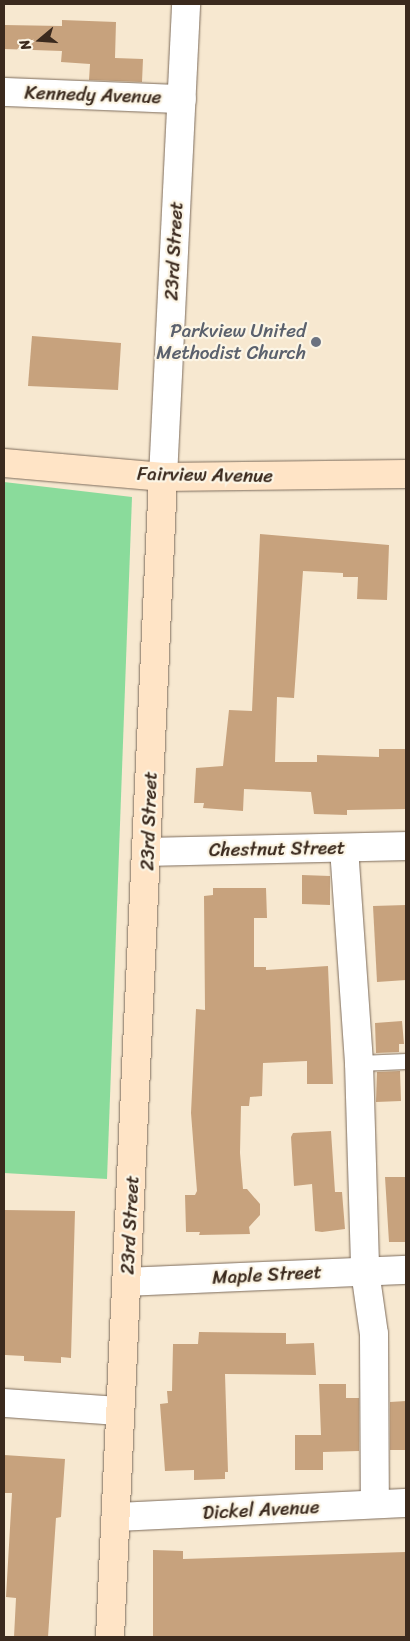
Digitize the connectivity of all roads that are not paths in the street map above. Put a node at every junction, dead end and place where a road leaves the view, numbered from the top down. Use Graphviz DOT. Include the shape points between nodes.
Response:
graph roads {
  1 [pos="186,4"];
  2 [pos="4,92"];
  3 [pos="182,99"];
  4 [pos="4,463"];
  5 [pos="406,474"];
  6 [pos="163,477"];
  7 [pos="406,846"];
  8 [pos="344,848"];
  9 [pos="148,852"];
  10 [pos="406,1061"];
  11 [pos="359,1063"];
  12 [pos="406,1270"];
  13 [pos="365,1271"];
  14 [pos="127,1282"];
  15 [pos="4,1403"];
  16 [pos="120,1411"];
  17 [pos="406,1503"];
  18 [pos="375,1504"];
  19 [pos="116,1517"];
  20 [pos="110,1637"];
  1 -- 3 [label="street, 23rd Street"];
  2 -- 3 [label="street, Kennedy Avenue"];
  3 -- 6 [label="street, 23rd Street"];
  4 -- 6 [label="street, Fairview Avenue"];
  5 -- 6 [label="street, Fairview Avenue"];
  6 -- 9 [label="street, 23rd Street"];
  7 -- 8 [label="street, Chestnut Street"];
  8 -- 9 [label="street, Chestnut Street"];
  8 -- 11 [label="street"];
  9 -- 14 [label="street, 23rd Street"];
  10 -- 11 [label="lane"];
  11 -- 13 [label="street"];
  12 -- 13 [label="street, Maple Street"];
  13 -- 14 [label="street, Maple Street"];
  13 -- 18 [label="street" via="374,1334"];
  14 -- 16 [label="street, 23rd Street"];
  15 -- 16 [label="street"];
  16 -- 19 [label="street, 23rd Street"];
  17 -- 18 [label="street, Dickel Avenue"];
  18 -- 19 [label="street, Dickel Avenue"];
  19 -- 20 [label="street, 23rd Street"];
}
